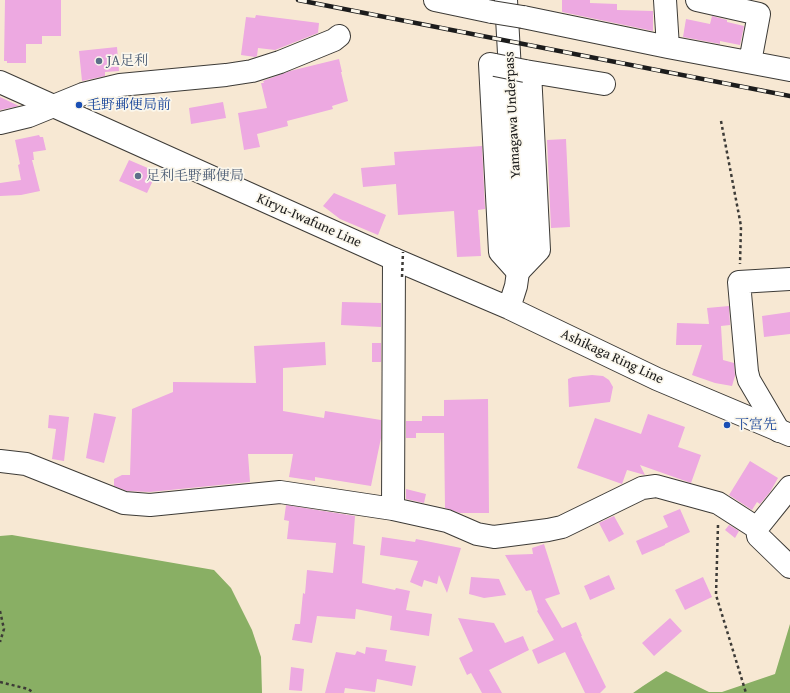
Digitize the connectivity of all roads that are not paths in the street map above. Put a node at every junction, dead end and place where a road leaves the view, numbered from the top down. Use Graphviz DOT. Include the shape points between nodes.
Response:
graph roads {
  1 [pos="435,0"];
  2 [pos="665,0"];
  3 [pos="697,0"];
  4 [pos="493,6"];
  5 [pos="526,11"];
  6 [pos="339,36"];
  7 [pos="668,47"];
  8 [pos="750,62"];
  9 [pos="790,70"];
  10 [pos="527,71"];
  11 [pos="0,82"];
  12 [pos="604,84"];
  13 [pos="54,106"];
  14 [pos="0,123"];
  15 [pos="399,262"];
  16 [pos="518,272"];
  17 [pos="790,279"];
  18 [pos="509,308"];
  19 [pos="785,433"];
  20 [pos="0,461"];
  21 [pos="790,488"];
  22 [pos="393,509"];
  23 [pos="757,528"];
  24 [pos="790,566"];
  1 -- 4 [label="street"];
  2 -- 7 [label="street"];
  3 -- 8 [label="street" via="759,14"];
  4 -- 5 [label="street, bridge"];
  4 -- 16 [label="street, Yamagawa Underpass" via="519,230"];
  5 -- 7 [label="street"];
  6 -- 13 [label="street" via="280,62 252,71 120,85 83,94"];
  7 -- 8 [label="street"];
  8 -- 9 [label="street"];
  10 -- 12 [label="street"];
  10 -- 16 [label="street" via="539,250"];
  10 -- 16 [label="street, bridge" via="490,64 500,252"];
  11 -- 13 [label="street, Kiryu-Iwafune Line"];
  13 -- 14 [label="street" via="29,116"];
  13 -- 15 [label="street, Kiryu-Iwafune Line"];
  15 -- 18 [label="street, Kiryu-Iwafune Line"];
  15 -- 22 [label="street"];
  16 -- 18 [label="street"];
  17 -- 19 [label="street" via="739,282 749,380"];
  18 -- 19 [label="street, Ashikaga Ring Line" via="657,379"];
  20 -- 22 [label="street" via="26,464 124,503 150,505 280,492"];
  21 -- 23 [label="street"];
  22 -- 23 [label="street" via="447,521 477,534 494,537 562,527 642,488 656,486 718,503"];
  23 -- 24 [label="street" via="758,536"];
}
